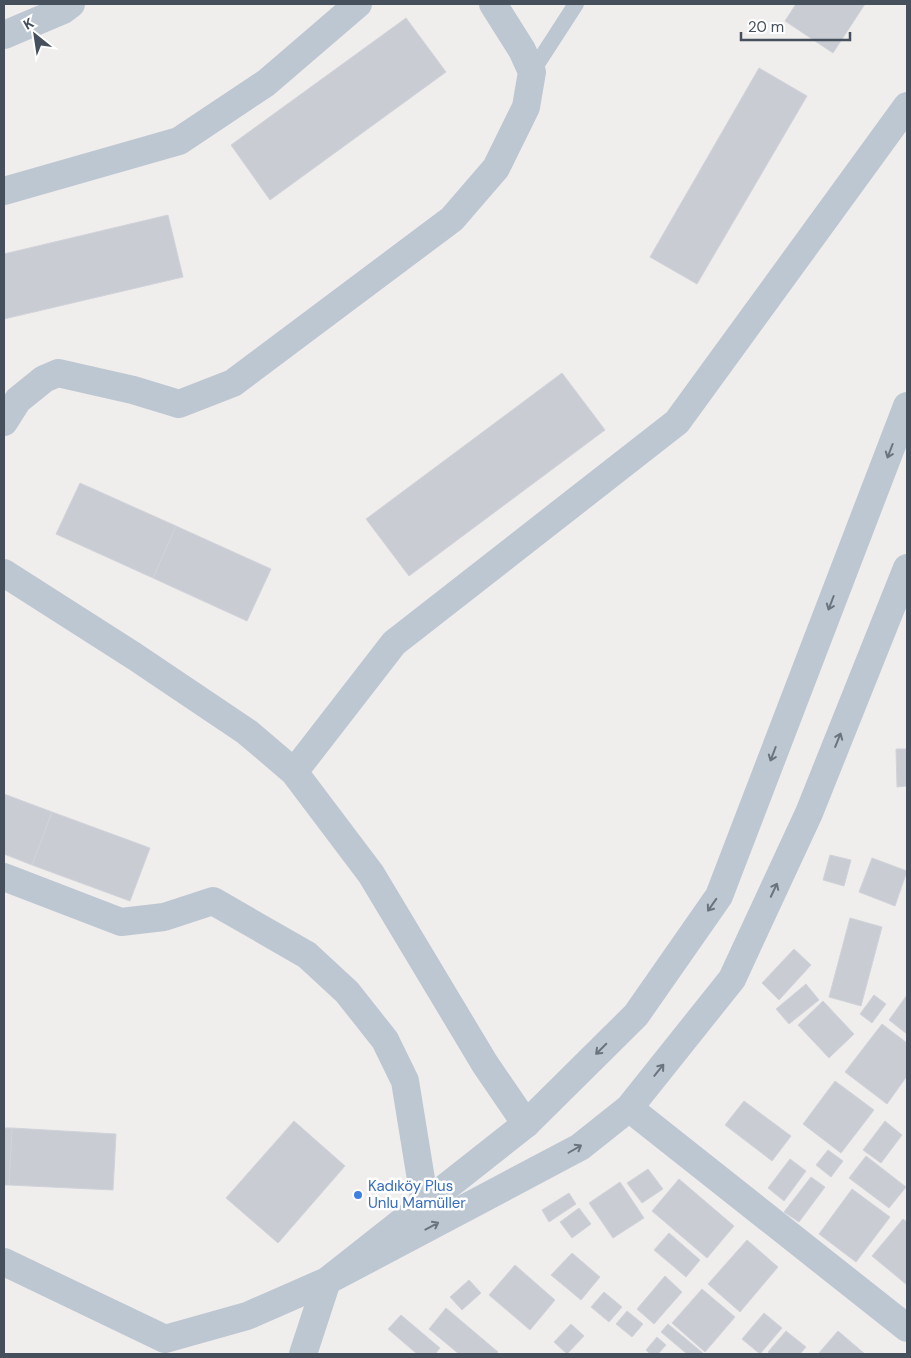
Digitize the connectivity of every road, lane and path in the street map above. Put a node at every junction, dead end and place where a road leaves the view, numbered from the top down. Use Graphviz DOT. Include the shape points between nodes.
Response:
graph roads {
  1 [pos="71,4"];
  2 [pos="358,4"];
  3 [pos="493,4"];
  4 [pos="576,4"];
  5 [pos="4,35"];
  6 [pos="532,72"];
  7 [pos="907,106"];
  8 [pos="4,192"];
  9 [pos="907,406"];
  10 [pos="4,422"];
  11 [pos="907,568"];
  12 [pos="4,573"];
  13 [pos="294,772"];
  14 [pos="4,877"];
  15 [pos="629,1108"];
  16 [pos="526,1124"];
  17 [pos="425,1204"];
  18 [pos="4,1262"];
  19 [pos="327,1281"];
  20 [pos="907,1328"];
  21 [pos="303,1354"];
  1 -- 5 [label="street"];
  2 -- 8 [label="street" via="266,83 179,141"];
  3 -- 6 [label="street"];
  4 -- 6 [label="lane"];
  6 -- 10 [label="street" via="526,107 496,168 452,219 233,383 178,404 58,373 44,379 18,400"];
  7 -- 13 [label="street" via="677,422 394,643"];
  9 -- 16 [label="street, one-way" via="719,896 636,1015"];
  15 -- 11 [label="street, one-way" via="732,979 809,813"];
  12 -- 13 [label="street" via="247,732"];
  13 -- 16 [label="street" via="371,874 485,1064"];
  14 -- 17 [label="street" via="121,922 164,917 213,900 307,955 347,992 385,1040 405,1081"];
  19 -- 15 [label="street, one-way" via="580,1147"];
  15 -- 20 [label="street"];
  16 -- 17 [label="street"];
  17 -- 19 [label="street"];
  18 -- 19 [label="street" via="165,1339 247,1316"];
  19 -- 21 [label="street"];
}
